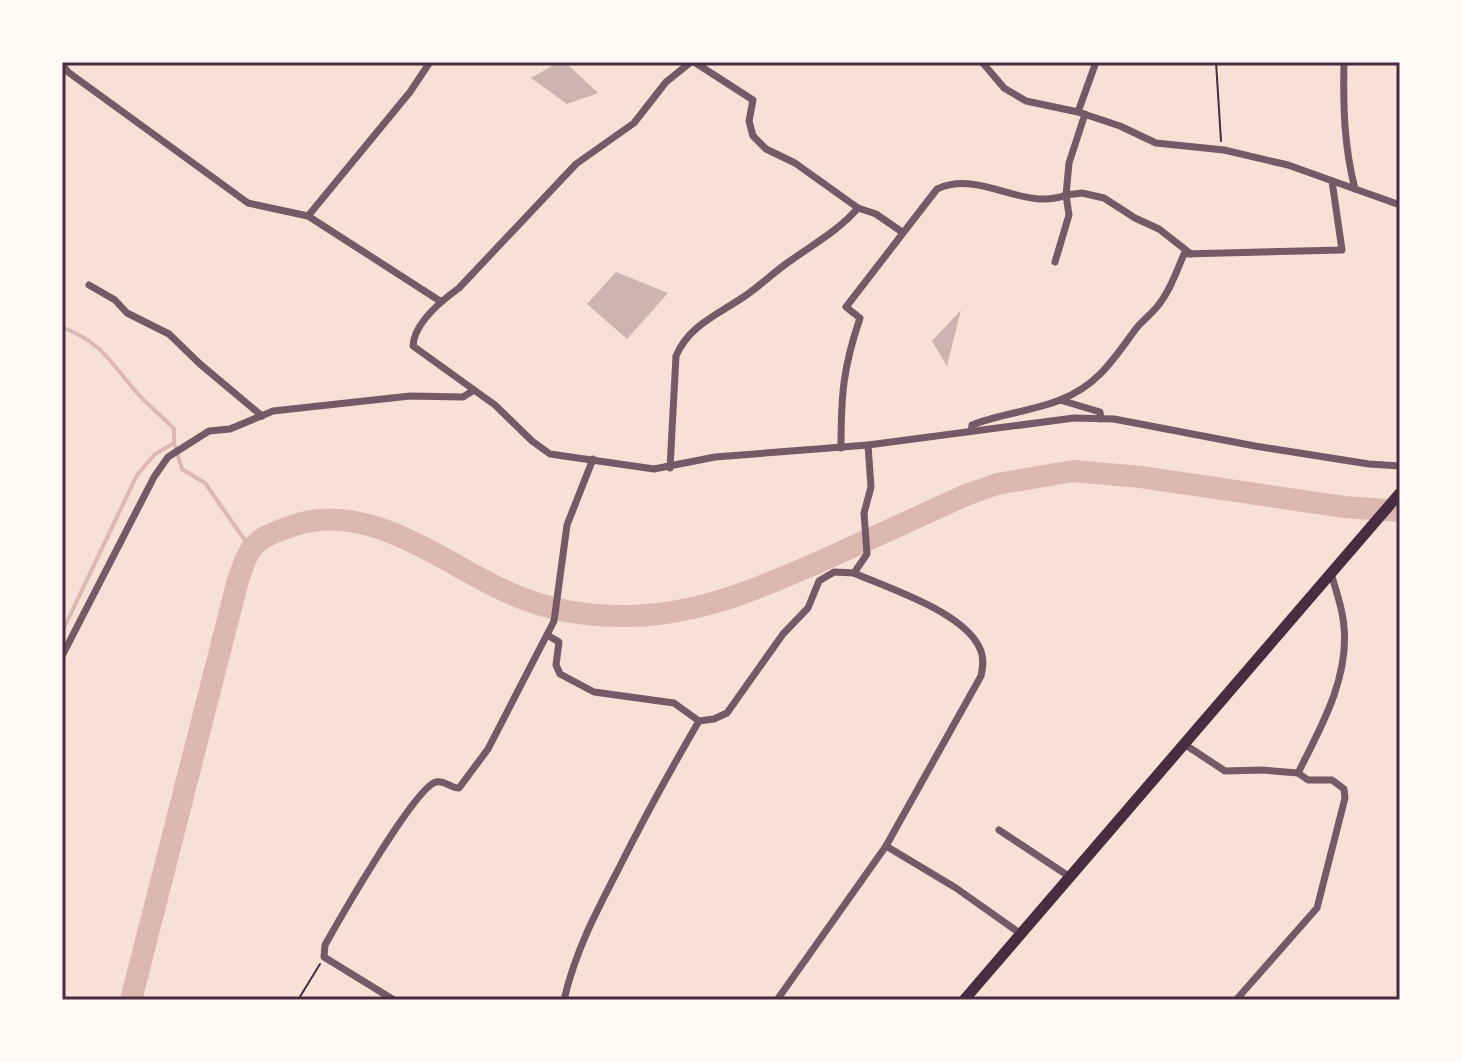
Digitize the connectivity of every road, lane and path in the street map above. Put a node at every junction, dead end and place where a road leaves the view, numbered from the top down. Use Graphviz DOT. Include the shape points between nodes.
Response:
graph roads {
  1 [pos="430,62"];
  2 [pos="693,62"];
  3 [pos="982,62"];
  4 [pos="1096,62"];
  5 [pos="1216,62"];
  6 [pos="1344,62"];
  7 [pos="62,64"];
  8 [pos="1082,113"];
  9 [pos="1221,150"];
  10 [pos="1332,181"];
  11 [pos="1355,189"];
  12 [pos="1066,195"];
  13 [pos="1400,205"];
  14 [pos="858,208"];
  15 [pos="308,216"];
  16 [pos="902,232"];
  17 [pos="1191,254"];
  18 [pos="1055,262"];
  19 [pos="89,285"];
  20 [pos="440,301"];
  21 [pos="474,390"];
  22 [pos="1060,400"];
  23 [pos="262,416"];
  24 [pos="1101,419"];
  25 [pos="971,431"];
  26 [pos="868,445"];
  27 [pos="841,448"];
  28 [pos="593,459"];
  29 [pos="1400,466"];
  30 [pos="670,468"];
  31 [pos="1400,493"];
  32 [pos="854,573"];
  33 [pos="1331,573"];
  34 [pos="547,635"];
  35 [pos="62,656"];
  36 [pos="699,721"];
  37 [pos="1184,744"];
  38 [pos="1298,773"];
  39 [pos="999,830"];
  40 [pos="886,846"];
  41 [pos="1070,877"];
  42 [pos="1021,934"];
  43 [pos="324,957"];
  44 [pos="298,1000"];
  45 [pos="394,1000"];
  46 [pos="564,1000"];
  47 [pos="777,1000"];
  48 [pos="964,1000"];
  49 [pos="1236,1000"];
  1 -- 15 [label="street"];
  2 -- 14 [label="street" via="753,100 749,121 753,136 766,149"];
  2 -- 20 [label="street" via="666,82 634,123 576,164 459,288"];
  3 -- 8 [label="street" via="1004,88 1026,101"];
  4 -- 8 [label="street"];
  5 -- 9 [label="path"];
  6 -- 11 [label="street" via="1342,117"];
  7 -- 15 [label="street" via="248,203"];
  8 -- 9 [label="street" via="1156,143"];
  8 -- 12 [label="street"];
  9 -- 10 [label="street"];
  10 -- 11 [label="street"];
  10 -- 17 [label="street" via="1342,250"];
  11 -- 13 [label="street"];
  12 -- 16 [label="street" via="1018,196 974,183 944,186"];
  12 -- 17 [label="street" via="1104,198"];
  12 -- 18 [label="street" via="1069,215"];
  14 -- 16 [label="street"];
  14 -- 30 [label="street" via="842,226 682,341 676,356"];
  15 -- 20 [label="street"];
  16 -- 27 [label="street" via="846,307 860,318 846,359"];
  17 -- 22 [label="street" via="1184,254 1168,291 1113,364"];
  19 -- 23 [label="street" via="127,313 169,334"];
  20 -- 21 [label="street" via="414,335 413,346"];
  21 -- 23 [label="street" via="463,397 410,396"];
  21 -- 28 [label="street" via="550,454"];
  22 -- 24 [label="street" via="1100,412"];
  22 -- 25 [label="street" via="988,419 972,425"];
  23 -- 35 [label="street" via="209,431 160,466"];
  24 -- 25 [label="street"];
  24 -- 29 [label="street"];
  25 -- 26 [label="street"];
  26 -- 27 [label="street"];
  26 -- 32 [label="street" via="867,554"];
  27 -- 30 [label="street" via="715,457"];
  28 -- 30 [label="street"];
  28 -- 34 [label="street" via="567,525 554,621"];
  31 -- 33 [label="main road"];
  32 -- 36 [label="street" via="834,572 819,581 808,608 727,713"];
  32 -- 40 [label="street" via="957,623 978,645 984,663"];
  33 -- 37 [label="main road"];
  33 -- 38 [label="street" via="1344,626 1345,656 1322,724"];
  34 -- 36 [label="street" via="559,642 560,674 594,692 674,703"];
  34 -- 43 [label="street" via="488,749 459,788 439,781 424,791 349,903 325,945"];
  36 -- 46 [label="street" via="586,932"];
  37 -- 38 [label="street" via="1225,771"];
  37 -- 41 [label="main road"];
  38 -- 49 [label="street" via="1308,780 1332,780 1344,789 1317,908"];
  39 -- 41 [label="street"];
  40 -- 42 [label="street"];
  40 -- 47 [label="street"];
  41 -- 42 [label="main road"];
  42 -- 48 [label="main road"];
  43 -- 44 [label="path"];
  43 -- 45 [label="street"];
}
